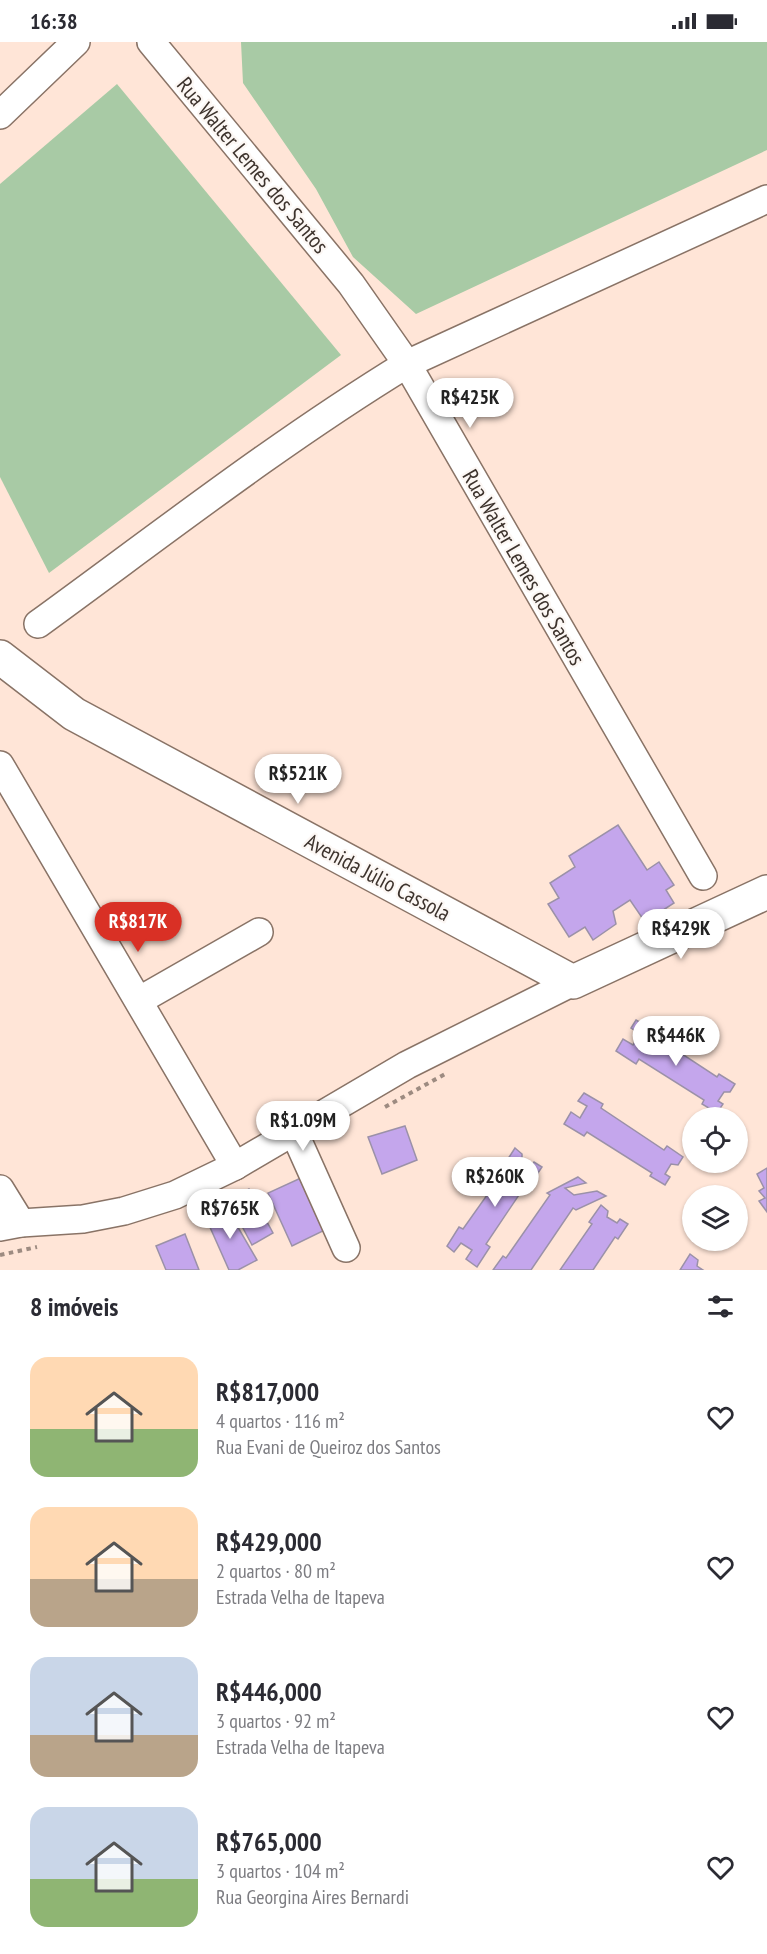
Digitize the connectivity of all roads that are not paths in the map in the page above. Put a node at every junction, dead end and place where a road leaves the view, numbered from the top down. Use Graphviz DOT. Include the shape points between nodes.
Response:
graph roads {
  1 [pos="76,42"];
  2 [pos="151,42"];
  3 [pos="0,115"];
  4 [pos="767,199"];
  5 [pos="406,364"];
  6 [pos="38,624"];
  7 [pos="0,657"];
  8 [pos="0,765"];
  9 [pos="703,876"];
  10 [pos="767,892"];
  11 [pos="259,932"];
  12 [pos="573,982"];
  13 [pos="140,1000"];
  14 [pos="294,1132"];
  15 [pos="235,1166"];
  16 [pos="0,1189"];
  17 [pos="10,1225"];
  18 [pos="346,1248"];
  1 -- 3 [label="street"];
  2 -- 5 [label="street, Rua Walter Lemes dos Santos" via="351,284"];
  4 -- 5 [label="street"];
  5 -- 6 [label="street" via="249,470"];
  5 -- 9 [label="street, Rua Walter Lemes dos Santos"];
  7 -- 12 [label="main road, Avenida Júlio Cassola" via="74,714"];
  8 -- 13 [label="street"];
  10 -- 12 [label="main road"];
  11 -- 13 [label="street"];
  12 -- 14 [label="street" via="407,1065"];
  13 -- 15 [label="street"];
  14 -- 15 [label="street"];
  14 -- 18 [label="street"];
  15 -- 17 [label="street" via="175,1195 124,1211"];
  16 -- 17 [label="street"];
}
